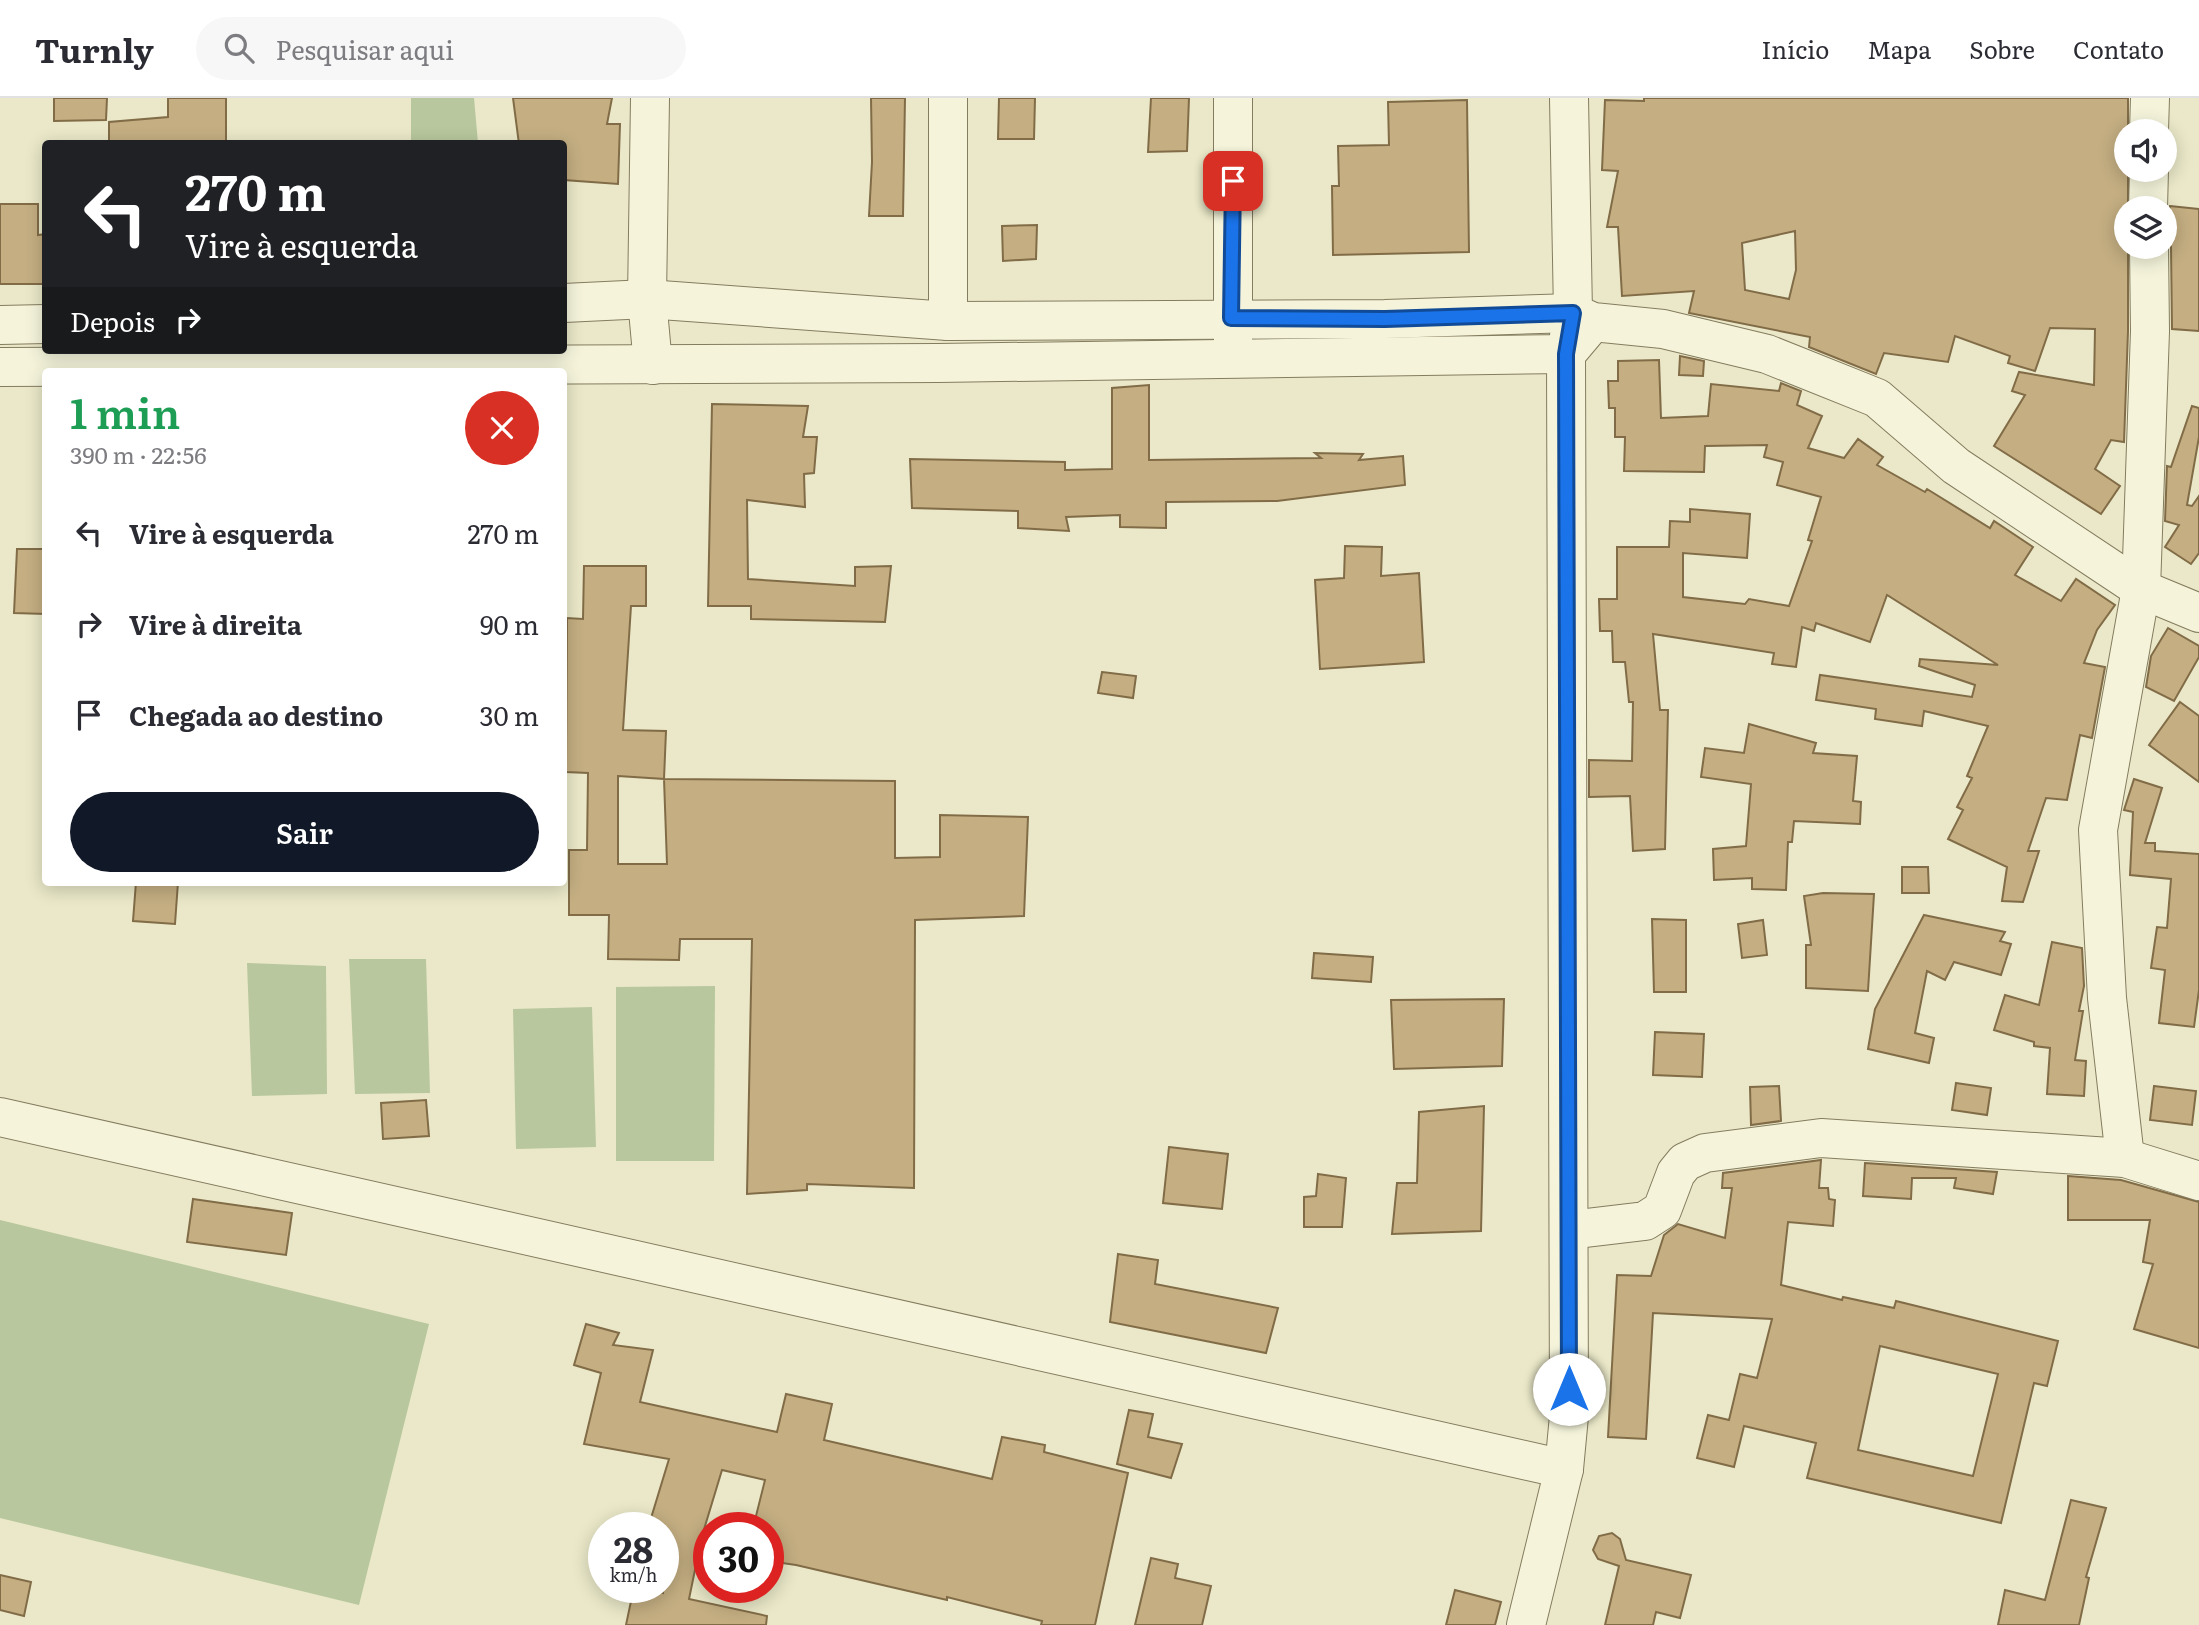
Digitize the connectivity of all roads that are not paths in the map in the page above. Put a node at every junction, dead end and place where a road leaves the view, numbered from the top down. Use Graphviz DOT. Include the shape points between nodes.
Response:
graph roads {
  1 [pos="650,98"];
  2 [pos="948,98"];
  3 [pos="1233,98"];
  4 [pos="1569,98"];
  5 [pos="2150,98"];
  6 [pos="2149,119"];
  7 [pos="2149,259"];
  8 [pos="647,299"];
  9 [pos="567,303"];
  10 [pos="1583,317"];
  11 [pos="1231,318"];
  12 [pos="948,321"];
  13 [pos="42,324"];
  14 [pos="0,325"];
  15 [pos="1566,354"];
  16 [pos="1234,360"];
  17 [pos="653,365"];
  18 [pos="0,367"];
  19 [pos="2141,589"];
  20 [pos="2199,612"];
  21 [pos="0,1117"];
  22 [pos="2124,1158"];
  23 [pos="2199,1181"];
  24 [pos="1569,1230"];
  25 [pos="1564,1468"];
  26 [pos="1526,1625"];
  1 -- 8 [label="street"];
  2 -- 12 [label="street"];
  3 -- 11 [label="street"];
  4 -- 10 [label="street"];
  5 -- 6 [label="street"];
  7 -- 19 [label="street"];
  8 -- 9 [label="street"];
  8 -- 12 [label="street"];
  8 -- 17 [label="street"];
  10 -- 11 [label="street"];
  10 -- 15 [label="street"];
  10 -- 19 [label="street" via="1663,329 1767,354 1877,398 1956,466"];
  11 -- 12 [label="street"];
  11 -- 16 [label="street"];
  13 -- 14 [label="street"];
  15 -- 16 [label="street"];
  15 -- 24 [label="street"];
  16 -- 17 [label="street"];
  17 -- 18 [label="street"];
  19 -- 20 [label="street"];
  19 -- 22 [label="street" via="2098,830 2107,998"];
  21 -- 25 [label="street"];
  22 -- 23 [label="street"];
  22 -- 24 [label="street" via="1821,1138 1705,1153 1685,1162 1662,1210 1646,1221"];
  24 -- 25 [label="street" via="1569,1416"];
  25 -- 26 [label="street"];
}
